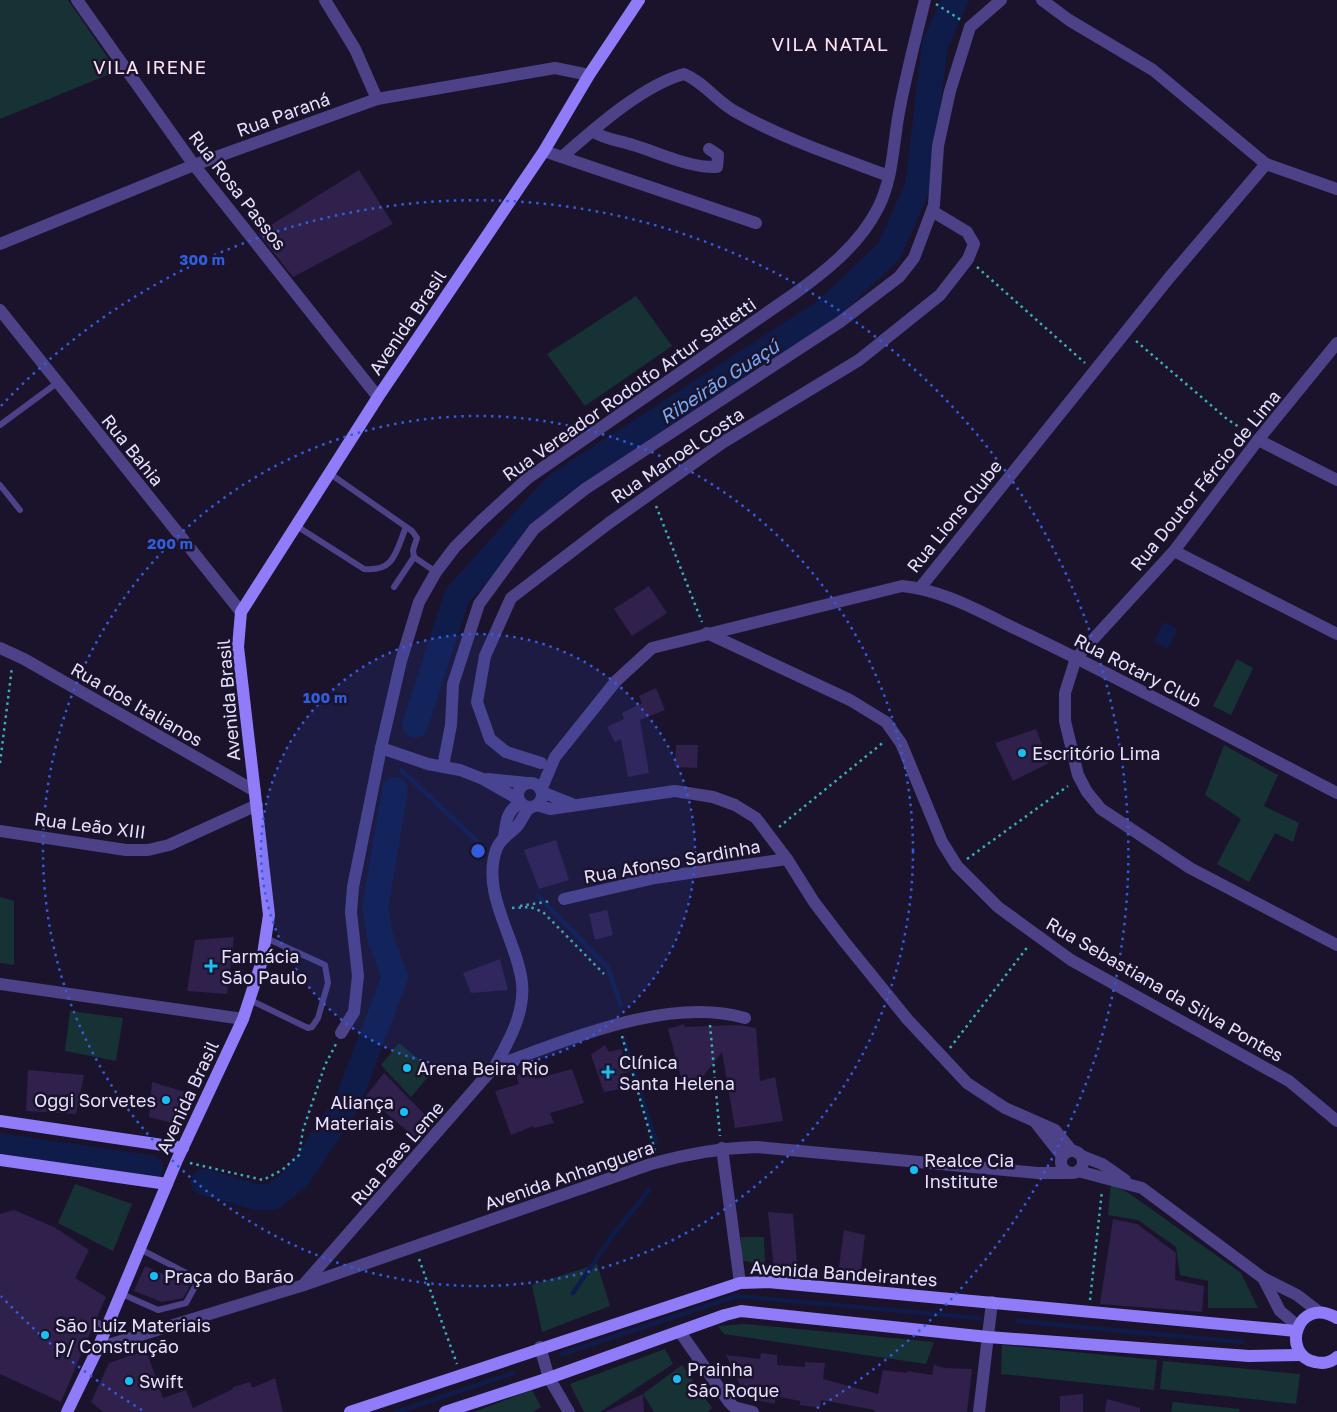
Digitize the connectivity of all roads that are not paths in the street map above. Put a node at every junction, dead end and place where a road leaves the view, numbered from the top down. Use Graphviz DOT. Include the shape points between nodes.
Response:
graph roads {
  1 [pos="77,0"];
  2 [pos="325,0"];
  3 [pos="639,0"];
  4 [pos="1001,0"];
  5 [pos="1042,0"];
  6 [pos="930,2"];
  7 [pos="590,75"];
  8 [pos="377,99"];
  9 [pos="592,131"];
  10 [pos="709,149"];
  11 [pos="544,151"];
  12 [pos="562,157"];
  13 [pos="1266,164"];
  14 [pos="194,165"];
  15 [pos="889,176"];
  16 [pos="1337,189"];
  17 [pos="932,211"];
  18 [pos="756,223"];
  19 [pos="0,244"];
  20 [pos="0,310"];
  21 [pos="4,325"];
  22 [pos="1337,343"];
  23 [pos="57,383"];
  24 [pos="378,397"];
  25 [pos="0,425"];
  26 [pos="1258,440"];
  27 [pos="329,473"];
  28 [pos="1337,480"];
  29 [pos="0,484"];
  30 [pos="20,510"];
  31 [pos="295,524"];
  32 [pos="406,527"];
  33 [pos="1174,550"];
  34 [pos="414,557"];
  35 [pos="436,572"];
  36 [pos="394,587"];
  37 [pos="920,588"];
  38 [pos="241,612"];
  39 [pos="707,633"];
  40 [pos="1337,634"];
  41 [pos="0,648"];
  42 [pos="1076,658"];
  43 [pos="381,748"];
  44 [pos="554,757"];
  45 [pos="541,763"];
  46 [pos="443,766"];
  47 [pos="483,779"];
  48 [pos="528,783"];
  49 [pos="255,791"];
  50 [pos="541,791"];
  51 [pos="1337,793"];
  52 [pos="526,804"];
  53 [pos="572,804"];
  54 [pos="257,805"];
  55 [pos="0,831"];
  56 [pos="787,859"];
  57 [pos="564,899"];
  58 [pos="266,938"];
  59 [pos="1337,945"];
  60 [pos="0,984"];
  61 [pos="250,1000"];
  62 [pos="745,1018"];
  63 [pos="243,1019"];
  64 [pos="341,1033"];
  65 [pos="495,1066"];
  66 [pos="0,1121"];
  67 [pos="1337,1121"];
  68 [pos="183,1148"];
  69 [pos="722,1148"];
  70 [pos="1072,1154"];
  71 [pos="0,1160"];
  72 [pos="1073,1172"];
  73 [pos="167,1184"];
  74 [pos="1131,1184"];
  75 [pos="140,1248"];
  76 [pos="1263,1278"];
  77 [pos="740,1283"];
  78 [pos="304,1285"];
  79 [pos="122,1294"];
  80 [pos="992,1302"];
  81 [pos="1320,1312"];
  82 [pos="1337,1317"];
  83 [pos="1297,1328"];
  84 [pos="680,1332"];
  85 [pos="988,1337"];
  86 [pos="98,1348"];
  87 [pos="540,1348"];
  88 [pos="1302,1355"];
  89 [pos="1336,1360"];
  90 [pos="549,1378"];
  91 [pos="67,1412"];
  92 [pos="350,1412"];
  93 [pos="445,1412"];
  94 [pos="569,1412"];
  95 [pos="753,1412"];
  96 [pos="979,1412"];
  1 -- 14 [label="street, Rua Rosa Passos"];
  2 -- 8 [label="street" via="355,49"];
  3 -- 7 [label="street, Avenida Brasil"];
  4 -- 17 [label="street" via="970,27 950,91 938,146"];
  5 -- 13 [label="street" via="1069,20 1153,70"];
  6 -- 15 [label="street, Rua Vereador Rodolfo Artur Saltetti" via="900,107"];
  7 -- 8 [label="street, Rua Paraná" via="555,68"];
  7 -- 11 [label="street, Avenida Brasil"];
  8 -- 14 [label="street, Rua Paraná"];
  9 -- 10 [label="street" via="602,137 704,168 717,167 718,155"];
  9 -- 12 [label="street"];
  9 -- 15 [label="street" via="658,85 684,74 695,79 722,104 777,133"];
  11 -- 12 [label="street"];
  11 -- 24 [label="street, Avenida Brasil"];
  12 -- 18 [label="street"];
  13 -- 16 [label="street"];
  13 -- 37 [label="street, Rua Lions Clube" via="1125,332"];
  14 -- 19 [label="street, Rua Paraná"];
  14 -- 24 [label="street, Rua Rosa Passos"];
  15 -- 35 [label="street, Rua Vereador Rodolfo Artur Saltetti" via="878,208 855,242 825,272 528,478 455,547"];
  17 -- 45 [label="street, Rua Manoel Costa" via="967,232 974,244 968,259 940,295 859,360 722,443 511,598 485,656 477,702 490,738 506,752"];
  17 -- 46 [label="street" via="914,258 899,277 840,322 585,489 534,529 478,604 453,684 451,725"];
  20 -- 21 [label="street, Rua Bahia"];
  21 -- 23 [label="street, Rua Bahia"];
  22 -- 26 [label="street, Rua Doutor Fércio de Lima"];
  23 -- 25 [label="lane"];
  23 -- 38 [label="street, Rua Bahia"];
  24 -- 27 [label="street, Avenida Brasil"];
  26 -- 28 [label="street"];
  26 -- 33 [label="street, Rua Doutor Fércio de Lima"];
  27 -- 31 [label="street, Avenida Brasil"];
  27 -- 32 [label="lane"];
  29 -- 30 [label="lane"];
  31 -- 32 [label="lane" via="364,569 376,571 392,561"];
  31 -- 38 [label="street, Avenida Brasil"];
  32 -- 34 [label="lane" via="417,538"];
  33 -- 40 [label="street"];
  33 -- 42 [label="street, Rua Doutor Fércio de Lima"];
  34 -- 35 [label="lane"];
  34 -- 36 [label="lane"];
  35 -- 43 [label="street, Rua Vereador Rodolfo Artur Saltetti" via="419,602 411,627"];
  37 -- 39 [label="street, Rua Lions Clube" via="890,588"];
  37 -- 42 [label="street, Rua Rotary Club" via="966,605"];
  38 -- 49 [label="street, Avenida Brasil" via="238,647"];
  39 -- 44 [label="street, Rua Lions Clube" via="652,648 643,655 616,681"];
  39 -- 67 [label="street, Rua Sebastiana da Silva Pontes" via="850,700 886,722 902,743 942,842 957,866 998,907 1071,960 1289,1081"];
  41 -- 49 [label="street, Rua dos Italianos"];
  42 -- 51 [label="street, Rua Rotary Club"];
  42 -- 59 [label="street" via="1065,693 1065,721 1080,778 1101,808 1190,868"];
  43 -- 46 [label="street"];
  43 -- 64 [label="street, Rua Vereador Rodolfo Artur Saltetti" via="353,886 351,912 358,976 354,1012"];
  44 -- 45 [label="street, Rua Lions Clube"];
  44 -- 50 [label="street, Rua Lions Clube"];
  45 -- 48 [label="street"];
  46 -- 47 [label="street"];
  47 -- 48 [label="street"];
  47 -- 52 [label="street"];
  48 -- 50 [label="street"];
  48 -- 52 [label="street" via="519,789"];
  49 -- 54 [label="street, Avenida Brasil"];
  50 -- 52 [label="street" via="541,802"];
  50 -- 53 [label="street"];
  52 -- 53 [label="street" via="550,808"];
  52 -- 65 [label="street, Rua Paes Leme" via="512,808 508,814 504,838 496,849 493,873 498,909 516,955 522,985 517,1021"];
  53 -- 56 [label="street" via="675,791 713,797 756,818"];
  54 -- 55 [label="street, Rua Leão XIII" via="169,845 148,850 126,850"];
  54 -- 58 [label="street, Avenida Brasil" via="269,915"];
  56 -- 57 [label="street, Rua Afonso Sardinha" via="655,878"];
  56 -- 70 [label="street" via="843,940 908,1020 968,1083 1005,1108 1054,1130"];
  58 -- 61 [label="street, Avenida Brasil"];
  58 -- 61 [label="lane" via="321,961 328,972 328,983 318,1018 308,1028"];
  60 -- 63 [label="street"];
  61 -- 63 [label="street, Avenida Brasil"];
  62 -- 65 [label="street" via="725,1012 634,1018"];
  63 -- 68 [label="street, Avenida Brasil"];
  65 -- 78 [label="street, Rua Paes Leme"];
  66 -- 68 [label="street"];
  68 -- 73 [label="street, Avenida Brasil"];
  69 -- 72 [label="street, Avenida Anhanguera" via="757,1147 1038,1174"];
  69 -- 77 [label="street"];
  69 -- 78 [label="street, Avenida Anhanguera" via="658,1162"];
  70 -- 72 [label="street" via="1083,1160"];
  70 -- 72 [label="street" via="1061,1166"];
  70 -- 74 [label="street" via="1102,1164"];
  71 -- 73 [label="street"];
  72 -- 74 [label="street, Avenida Anhanguera"];
  73 -- 75 [label="street, Avenida Brasil"];
  74 -- 76 [label="street" via="1142,1188"];
  75 -- 79 [label="street, Avenida Brasil"];
  75 -- 79 [label="lane" via="196,1278 196,1285 186,1303 158,1310"];
  76 -- 81 [label="street" via="1297,1294"];
  76 -- 83 [label="street" via="1280,1311"];
  77 -- 80 [label="street, Avenida Bandeirantes" via="768,1282"];
  77 -- 87 [label="street, Avenida Bandeirantes"];
  78 -- 86 [label="street, Avenida Anhanguera"];
  79 -- 86 [label="street, Avenida Brasil" via="102,1324"];
  80 -- 83 [label="street, Avenida Bandeirantes"];
  80 -- 85 [label="street"];
  81 -- 82 [label="street"];
  81 -- 83 [label="street" via="1311,1314"];
  83 -- 88 [label="street" via="1296,1344"];
  84 -- 85 [label="street" via="725,1314 752,1311"];
  84 -- 90 [label="street"];
  84 -- 95 [label="street" via="729,1402 734,1407"];
  85 -- 88 [label="street" via="1248,1356"];
  85 -- 96 [label="street"];
  86 -- 91 [label="street, Avenida Brasil" via="69,1397"];
  87 -- 90 [label="street"];
  87 -- 92 [label="street, Avenida Bandeirantes"];
  88 -- 89 [label="street" via="1322,1363"];
  90 -- 93 [label="street"];
  90 -- 94 [label="street"];
}
